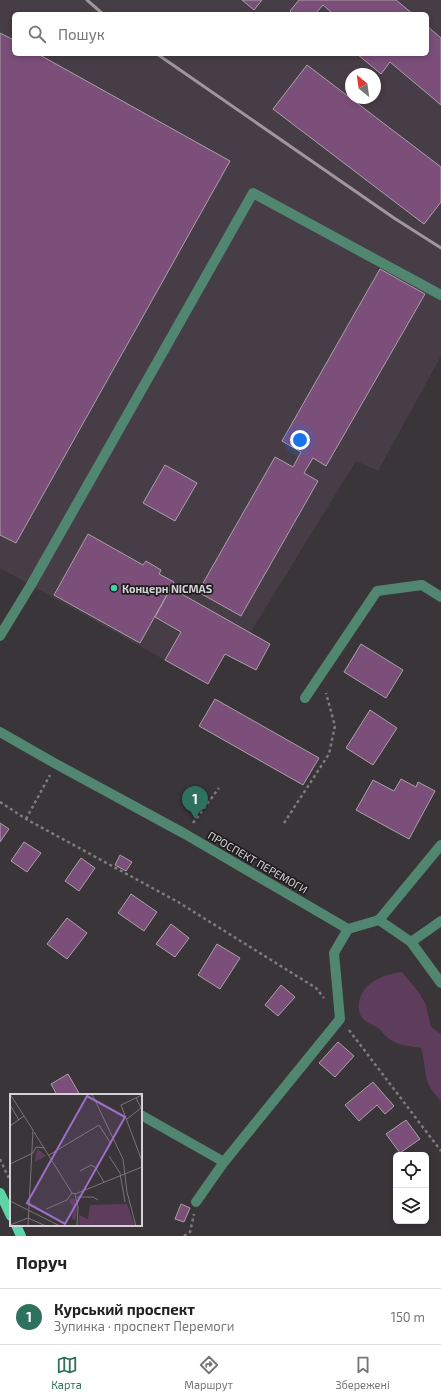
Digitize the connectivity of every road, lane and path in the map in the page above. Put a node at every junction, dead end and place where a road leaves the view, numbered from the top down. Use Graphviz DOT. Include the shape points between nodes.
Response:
graph roads {
  1 [pos="441,295"];
  2 [pos="441,597"];
  3 [pos="0,636"];
  4 [pos="320,675"];
  5 [pos="305,698"];
  6 [pos="0,732"];
  7 [pos="56,764"];
  8 [pos="219,788"];
  9 [pos="0,802"];
  10 [pos="26,818"];
  11 [pos="284,823"];
  12 [pos="185,834"];
  13 [pos="441,845"];
  14 [pos="379,920"];
  15 [pos="441,921"];
  16 [pos="348,929"];
  17 [pos="411,942"];
  18 [pos="441,983"];
  19 [pos="326,1001"];
  20 [pos="340,1019"];
  21 [pos="142,1116"];
  22 [pos="441,1151"];
  23 [pos="0,1159"];
  24 [pos="224,1162"];
  25 [pos="10,1181"];
  26 [pos="2,1197"];
  27 [pos="196,1202"];
  28 [pos="10,1214"];
  29 [pos="16,1226"];
  30 [pos="21,1236"];
  31 [pos="184,1236"];
  1 -- 3 [label="street" via="253,193"];
  2 -- 4 [label="street" via="422,585 377,591"];
  4 -- 5 [label="street"];
  4 -- 11 [label="path" via="335,726 329,754"];
  6 -- 7 [label="street, ПРОСПЕКТ ПЕРЕМОГИ"];
  7 -- 10 [label="path"];
  7 -- 12 [label="street, ПРОСПЕКТ ПЕРЕМОГИ"];
  8 -- 12 [label="path"];
  9 -- 10 [label="path"];
  10 -- 19 [label="path" via="178,902 316,988"];
  12 -- 16 [label="street, ПРОСПЕКТ ПЕРЕМОГИ"];
  13 -- 14 [label="street"];
  14 -- 16 [label="street"];
  14 -- 17 [label="street"];
  15 -- 17 [label="street"];
  16 -- 20 [label="street" via="334,953"];
  17 -- 18 [label="street"];
  20 -- 22 [label="path"];
  20 -- 24 [label="street"];
  21 -- 24 [label="street"];
  23 -- 25 [label="path"];
  24 -- 27 [label="street"];
  26 -- 28 [label="main road"];
  27 -- 31 [label="path" via="190,1232"];
  29 -- 30 [label="main road"];
}
